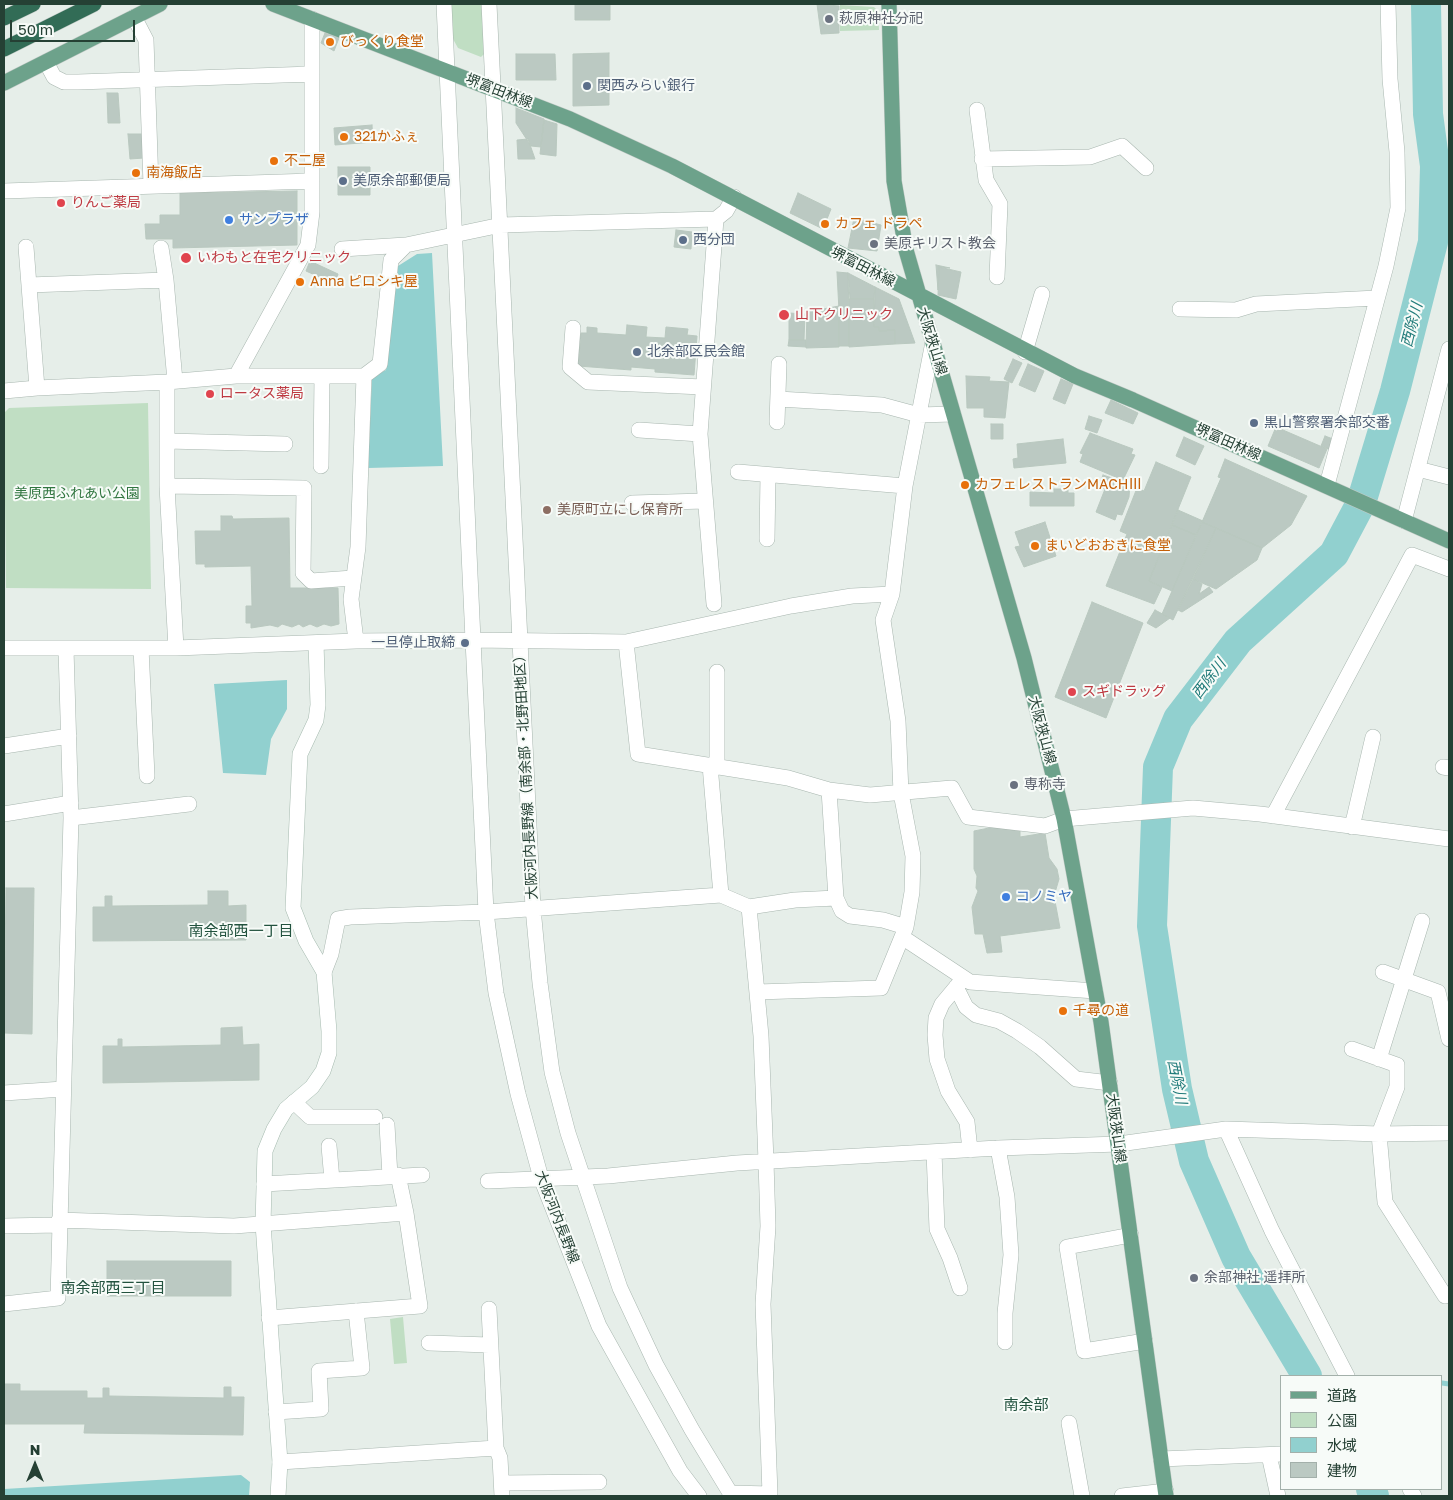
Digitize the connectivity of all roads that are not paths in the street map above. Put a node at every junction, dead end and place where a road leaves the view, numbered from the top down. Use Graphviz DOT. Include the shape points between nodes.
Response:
graph roads {
  1 [pos="33,4"];
  2 [pos="94,4"];
  3 [pos="160,4"];
  4 [pos="273,4"];
  5 [pos="444,4"];
  6 [pos="489,4"];
  7 [pos="889,4"];
  8 [pos="1388,4"];
  9 [pos="134,17"];
  10 [pos="4,18"];
  11 [pos="312,19"];
  12 [pos="4,49"];
  13 [pos="46,62"];
  14 [pos="447,70"];
  15 [pos="312,74"];
  16 [pos="147,81"];
  17 [pos="4,83"];
  18 [pos="493,88"];
  19 [pos="978,110"];
  20 [pos="982,158"];
  21 [pos="1146,168"];
  22 [pos="312,181"];
  23 [pos="151,185"];
  24 [pos="4,191"];
  25 [pos="734,197"];
  26 [pos="716,219"];
  27 [pos="501,225"];
  28 [pos="456,235"];
  29 [pos="406,245"];
  30 [pos="26,247"];
  31 [pos="161,248"];
  32 [pos="342,249"];
  33 [pos="997,277"];
  34 [pos="166,280"];
  35 [pos="29,285"];
  36 [pos="1042,294"];
  37 [pos="918,295"];
  38 [pos="1377,298"];
  39 [pos="1180,309"];
  40 [pos="573,328"];
  41 [pos="933,342"];
  42 [pos="1449,349"];
  43 [pos="1025,352"];
  44 [pos="779,364"];
  45 [pos="236,376"];
  46 [pos="322,376"];
  47 [pos="364,376"];
  48 [pos="171,382"];
  49 [pos="703,387"];
  50 [pos="37,388"];
  51 [pos="4,391"];
  52 [pos="778,399"];
  53 [pos="919,414"];
  54 [pos="953,414"];
  55 [pos="777,422"];
  56 [pos="640,430"];
  57 [pos="700,434"];
  58 [pos="167,441"];
  59 [pos="285,444"];
  60 [pos="321,466"];
  61 [pos="1418,469"];
  62 [pos="738,472"];
  63 [pos="768,475"];
  64 [pos="1449,477"];
  65 [pos="167,486"];
  66 [pos="905,486"];
  67 [pos="1332,488"];
  68 [pos="705,501"];
  69 [pos="632,502"];
  70 [pos="1400,520"];
  71 [pos="768,539"];
  72 [pos="1449,541"];
  73 [pos="1449,568"];
  74 [pos="353,578"];
  75 [pos="892,594"];
  76 [pos="714,604"];
  77 [pos="473,640"];
  78 [pos="518,640"];
  79 [pos="356,641"];
  80 [pos="626,642"];
  81 [pos="316,643"];
  82 [pos="4,648"];
  83 [pos="141,648"];
  84 [pos="176,648"];
  85 [pos="66,649"];
  86 [pos="717,672"];
  87 [pos="69,736"];
  88 [pos="1373,738"];
  89 [pos="4,746"];
  90 [pos="713,765"];
  91 [pos="147,776"];
  92 [pos="829,790"];
  93 [pos="901,792"];
  94 [pos="71,803"];
  95 [pos="189,804"];
  96 [pos="4,814"];
  97 [pos="1273,816"];
  98 [pos="71,818"];
  99 [pos="1064,819"];
  100 [pos="1352,827"];
  101 [pos="1449,839"];
  102 [pos="722,895"];
  103 [pos="836,898"];
  104 [pos="749,907"];
  105 [pos="533,908"];
  106 [pos="486,912"];
  107 [pos="1422,922"];
  108 [pos="904,932"];
  109 [pos="324,972"];
  110 [pos="1383,972"];
  111 [pos="1404,978"];
  112 [pos="960,982"];
  113 [pos="1095,991"];
  114 [pos="757,992"];
  115 [pos="1449,1039"];
  116 [pos="1352,1048"];
  117 [pos="1379,1059"];
  118 [pos="1110,1083"];
  119 [pos="63,1089"];
  120 [pos="4,1093"];
  121 [pos="294,1102"];
  122 [pos="375,1117"];
  123 [pos="387,1126"];
  124 [pos="1222,1130"];
  125 [pos="1379,1134"];
  126 [pos="1449,1134"];
  127 [pos="1119,1144"];
  128 [pos="329,1146"];
  129 [pos="998,1148"];
  130 [pos="970,1150"];
  131 [pos="934,1152"];
  132 [pos="766,1161"];
  133 [pos="394,1175"];
  134 [pos="422,1175"];
  135 [pos="583,1176"];
  136 [pos="541,1178"];
  137 [pos="332,1180"];
  138 [pos="488,1181"];
  139 [pos="264,1184"];
  140 [pos="406,1213"];
  141 [pos="59,1222"];
  142 [pos="263,1224"];
  143 [pos="4,1226"];
  144 [pos="1131,1235"];
  145 [pos="960,1288"];
  146 [pos="1445,1296"];
  147 [pos="4,1304"];
  148 [pos="488,1309"];
  149 [pos="356,1311"];
  150 [pos="269,1318"];
  151 [pos="1145,1341"];
  152 [pos="1004,1342"];
  153 [pos="429,1343"];
  154 [pos="490,1345"];
  155 [pos="1345,1375"];
  156 [pos="276,1412"];
  157 [pos="1069,1423"];
  158 [pos="496,1448"];
  159 [pos="1275,1455"];
  160 [pos="1161,1459"];
  161 [pos="280,1462"];
  162 [pos="599,1482"];
  163 [pos="502,1490"];
  164 [pos="1166,1494"];
  165 [pos="731,1495"];
  166 [pos="278,1496"];
  167 [pos="699,1496"];
  168 [pos="1082,1496"];
  169 [pos="1122,1496"];
  170 [pos="1278,1496"];
  1 -- 10 [label="highway"];
  2 -- 12 [label="highway"];
  3 -- 9 [label="main road"];
  4 -- 11 [label="main road, 堺富田林線"];
  5 -- 14 [label="street, 大阪河内長野線"];
  6 -- 18 [label="street, 大阪河内長野線（南余部・北野田地区）"];
  7 -- 37 [label="main road, 大阪狭山線" via="894,181"];
  8 -- 38 [label="street" via="1398,208"];
  9 -- 13 [label="main road"];
  9 -- 16 [label="street" via="146,40"];
  11 -- 14 [label="main road, 堺富田林線"];
  11 -- 15 [label="street"];
  13 -- 16 [label="street" via="54,78 64,82"];
  13 -- 17 [label="main road"];
  14 -- 18 [label="main road, 堺富田林線"];
  14 -- 28 [label="street, 大阪河内長野線"];
  15 -- 16 [label="street"];
  15 -- 22 [label="street"];
  16 -- 23 [label="street"];
  18 -- 25 [label="main road, 堺富田林線" via="570,119"];
  18 -- 27 [label="street, 大阪河内長野線（南余部・北野田地区）"];
  19 -- 20 [label="street"];
  20 -- 21 [label="street" via="1090,157 1122,146"];
  20 -- 33 [label="street" via="986,180 1000,204"];
  22 -- 23 [label="street"];
  22 -- 45 [label="street" via="308,245"];
  23 -- 24 [label="street"];
  25 -- 26 [label="street" via="726,211"];
  25 -- 37 [label="main road, 堺富田林線"];
  26 -- 27 [label="street"];
  26 -- 49 [label="street"];
  27 -- 28 [label="street"];
  27 -- 78 [label="street, 大阪河内長野線（南余部・北野田地区）"];
  28 -- 29 [label="street"];
  28 -- 77 [label="street, 大阪河内長野線"];
  29 -- 32 [label="street"];
  29 -- 47 [label="street" via="391,260 380,364"];
  30 -- 35 [label="street"];
  31 -- 34 [label="street"];
  34 -- 35 [label="street"];
  34 -- 48 [label="street"];
  35 -- 50 [label="street"];
  36 -- 43 [label="street"];
  37 -- 41 [label="main road, 大阪狭山線"];
  37 -- 43 [label="main road, 堺富田林線"];
  38 -- 39 [label="street" via="1256,304 1236,310"];
  38 -- 67 [label="street"];
  40 -- 49 [label="street" via="570,367 588,382"];
  41 -- 53 [label="street"];
  41 -- 54 [label="main road, 大阪狭山線"];
  42 -- 61 [label="street"];
  43 -- 67 [label="main road, 堺富田林線"];
  44 -- 52 [label="street"];
  45 -- 46 [label="street"];
  45 -- 48 [label="street"];
  46 -- 47 [label="street"];
  46 -- 60 [label="street"];
  47 -- 74 [label="street" via="358,546"];
  48 -- 50 [label="street"];
  48 -- 58 [label="street"];
  49 -- 57 [label="street"];
  50 -- 51 [label="street"];
  52 -- 53 [label="street" via="882,405"];
  52 -- 55 [label="street"];
  53 -- 54 [label="street"];
  53 -- 66 [label="street"];
  54 -- 99 [label="main road, 大阪狭山線" via="1024,658"];
  56 -- 57 [label="street"];
  57 -- 68 [label="street"];
  58 -- 59 [label="street"];
  58 -- 65 [label="street"];
  61 -- 64 [label="street"];
  61 -- 70 [label="street"];
  62 -- 63 [label="street"];
  63 -- 66 [label="street"];
  63 -- 71 [label="street"];
  65 -- 74 [label="street" via="304,488 303,572 311,581"];
  65 -- 84 [label="street"];
  66 -- 75 [label="street"];
  67 -- 70 [label="main road, 堺富田林線"];
  68 -- 69 [label="street"];
  68 -- 76 [label="street"];
  70 -- 72 [label="main road, 堺富田林線"];
  73 -- 97 [label="street" via="1412,555"];
  74 -- 79 [label="street" via="351,599"];
  75 -- 80 [label="street" via="852,596 791,606"];
  75 -- 93 [label="street" via="883,620 898,721"];
  77 -- 78 [label="street"];
  77 -- 79 [label="street"];
  77 -- 106 [label="street, 大阪河内長野線"];
  78 -- 80 [label="street"];
  78 -- 105 [label="street, 大阪河内長野線（南余部・北野田地区）"];
  79 -- 81 [label="street"];
  80 -- 90 [label="street" via="638,754"];
  81 -- 84 [label="street"];
  81 -- 109 [label="street" via="318,705 316,720 300,754 293,908 306,941"];
  82 -- 85 [label="street"];
  83 -- 84 [label="street"];
  83 -- 85 [label="street"];
  83 -- 91 [label="street" via="138,743"];
  85 -- 87 [label="street"];
  86 -- 90 [label="street"];
  87 -- 89 [label="street"];
  87 -- 94 [label="street"];
  88 -- 100 [label="street"];
  90 -- 92 [label="street" via="788,778"];
  90 -- 102 [label="street"];
  92 -- 93 [label="street" via="870,795"];
  92 -- 103 [label="street"];
  93 -- 99 [label="street" via="952,788 968,817 1045,826"];
  93 -- 108 [label="street" via="913,856 912,892"];
  94 -- 96 [label="street"];
  94 -- 98 [label="street"];
  95 -- 98 [label="street"];
  97 -- 99 [label="street" via="1187,809"];
  97 -- 100 [label="street"];
  98 -- 119 [label="street"];
  99 -- 113 [label="main road, 大阪狭山線"];
  100 -- 101 [label="street"];
  102 -- 104 [label="street"];
  102 -- 105 [label="street"];
  103 -- 104 [label="street"];
  103 -- 108 [label="street" via="842,911 850,916 883,920"];
  104 -- 114 [label="street"];
  105 -- 106 [label="street"];
  105 -- 135 [label="street" via="552,1072"];
  106 -- 109 [label="street" via="338,919"];
  106 -- 136 [label="street, 大阪河内長野線" via="496,993"];
  107 -- 111 [label="street"];
  108 -- 112 [label="street"];
  108 -- 114 [label="street" via="881,988"];
  109 -- 121 [label="street" via="329,1054 323,1072 312,1087"];
  110 -- 111 [label="street"];
  111 -- 115 [label="street" via="1438,992"];
  111 -- 117 [label="street"];
  112 -- 113 [label="street"];
  112 -- 118 [label="street" via="966,1007 976,1015 1017,1030 1076,1079"];
  112 -- 130 [label="street" via="942,1004 936,1018 935,1035 937,1059 948,1091 967,1122"];
  113 -- 118 [label="main road, 大阪狭山線"];
  114 -- 132 [label="street"];
  116 -- 117 [label="street"];
  117 -- 125 [label="street" via="1396,1065 1397,1087"];
  118 -- 127 [label="main road, 大阪狭山線"];
  119 -- 120 [label="street"];
  119 -- 141 [label="street"];
  121 -- 122 [label="street" via="310,1117"];
  121 -- 139 [label="street" via="274,1129 265,1151"];
  123 -- 133 [label="street"];
  124 -- 125 [label="street"];
  124 -- 127 [label="street"];
  124 -- 155 [label="street"];
  125 -- 126 [label="street"];
  125 -- 146 [label="street" via="1385,1202"];
  127 -- 129 [label="street"];
  127 -- 144 [label="main road, 大阪狭山線"];
  128 -- 137 [label="street"];
  129 -- 130 [label="street"];
  129 -- 152 [label="street" via="1007,1197 1011,1255"];
  130 -- 131 [label="street"];
  131 -- 132 [label="street"];
  131 -- 145 [label="street" via="937,1229"];
  132 -- 135 [label="street"];
  132 -- 165 [label="street" via="768,1226 763,1304 770,1494"];
  133 -- 134 [label="street"];
  133 -- 137 [label="street"];
  133 -- 140 [label="street"];
  135 -- 136 [label="street"];
  135 -- 165 [label="street" via="620,1288 661,1373"];
  136 -- 138 [label="street"];
  136 -- 167 [label="street, 大阪河内長野線" via="599,1326 680,1470"];
  137 -- 139 [label="street"];
  139 -- 142 [label="street"];
  140 -- 142 [label="street"];
  140 -- 149 [label="street" via="420,1306"];
  141 -- 142 [label="street"];
  141 -- 143 [label="street"];
  141 -- 147 [label="street" via="58,1298"];
  142 -- 150 [label="street"];
  144 -- 151 [label="main road, 大阪狭山線"];
  144 -- 151 [label="street" via="1067,1247 1084,1351"];
  148 -- 154 [label="street"];
  149 -- 150 [label="street"];
  149 -- 156 [label="street" via="362,1368 319,1371 321,1409"];
  150 -- 156 [label="street"];
  151 -- 160 [label="main road, 大阪狭山線"];
  153 -- 154 [label="street"];
  154 -- 158 [label="street"];
  156 -- 161 [label="street"];
  157 -- 168 [label="street"];
  158 -- 161 [label="street"];
  158 -- 163 [label="street" via="500,1458"];
  159 -- 160 [label="street"];
  159 -- 170 [label="street"];
  160 -- 164 [label="main road, 大阪狭山線"];
  161 -- 166 [label="street"];
  162 -- 163 [label="street"];
  164 -- 169 [label="street"];
}
